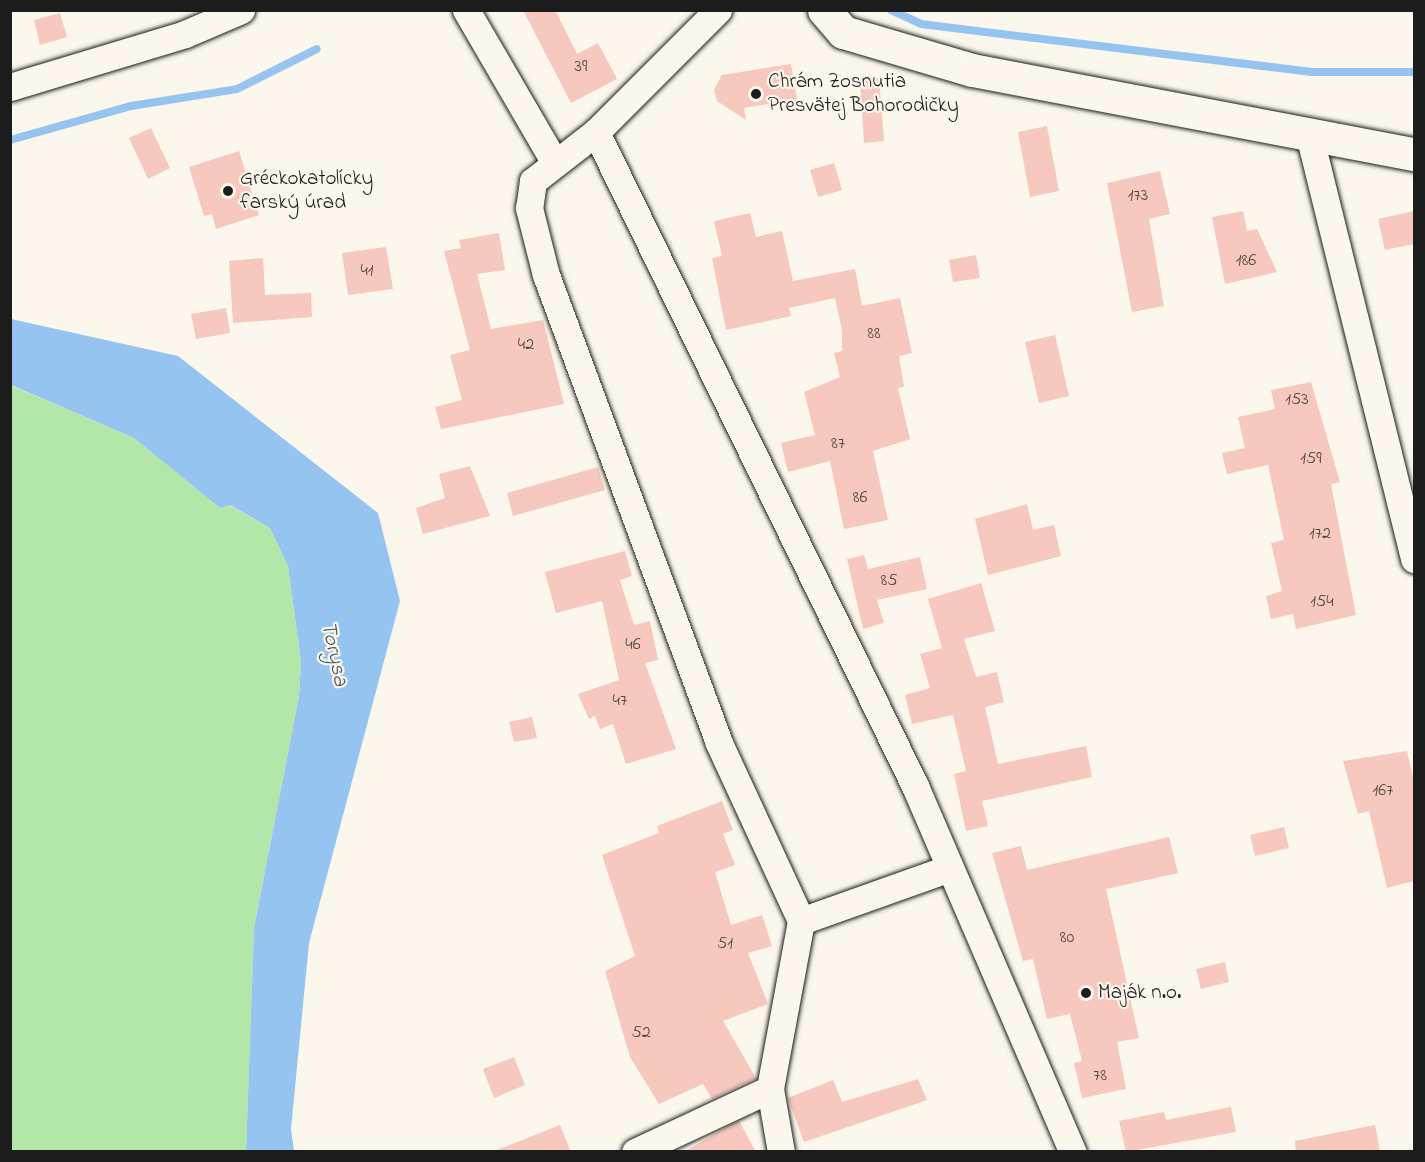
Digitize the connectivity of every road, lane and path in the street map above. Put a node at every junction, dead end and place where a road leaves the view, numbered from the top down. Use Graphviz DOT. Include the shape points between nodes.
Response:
graph roads {
  1 [pos="241,10"];
  2 [pos="466,10"];
  3 [pos="718,10"];
  4 [pos="824,10"];
  5 [pos="10,87"];
  6 [pos="596,132"];
  7 [pos="1309,134"];
  8 [pos="1414,154"];
  9 [pos="554,160"];
  10 [pos="1414,559"];
  11 [pos="950,868"];
  12 [pos="801,921"];
  13 [pos="770,1089"];
  14 [pos="635,1152"];
  15 [pos="781,1152"];
  16 [pos="1073,1152"];
  1 -- 5 [label="street" via="185,34"];
  2 -- 9 [label="street"];
  3 -- 6 [label="street"];
  4 -- 7 [label="street" via="843,32 972,70"];
  6 -- 9 [label="street"];
  6 -- 11 [label="street"];
  7 -- 8 [label="street"];
  7 -- 10 [label="street"];
  9 -- 12 [label="street" via="533,181 529,208 546,275 718,741"];
  11 -- 12 [label="street"];
  11 -- 16 [label="street"];
  12 -- 13 [label="street"];
  13 -- 14 [label="street"];
  13 -- 15 [label="street"];
}
